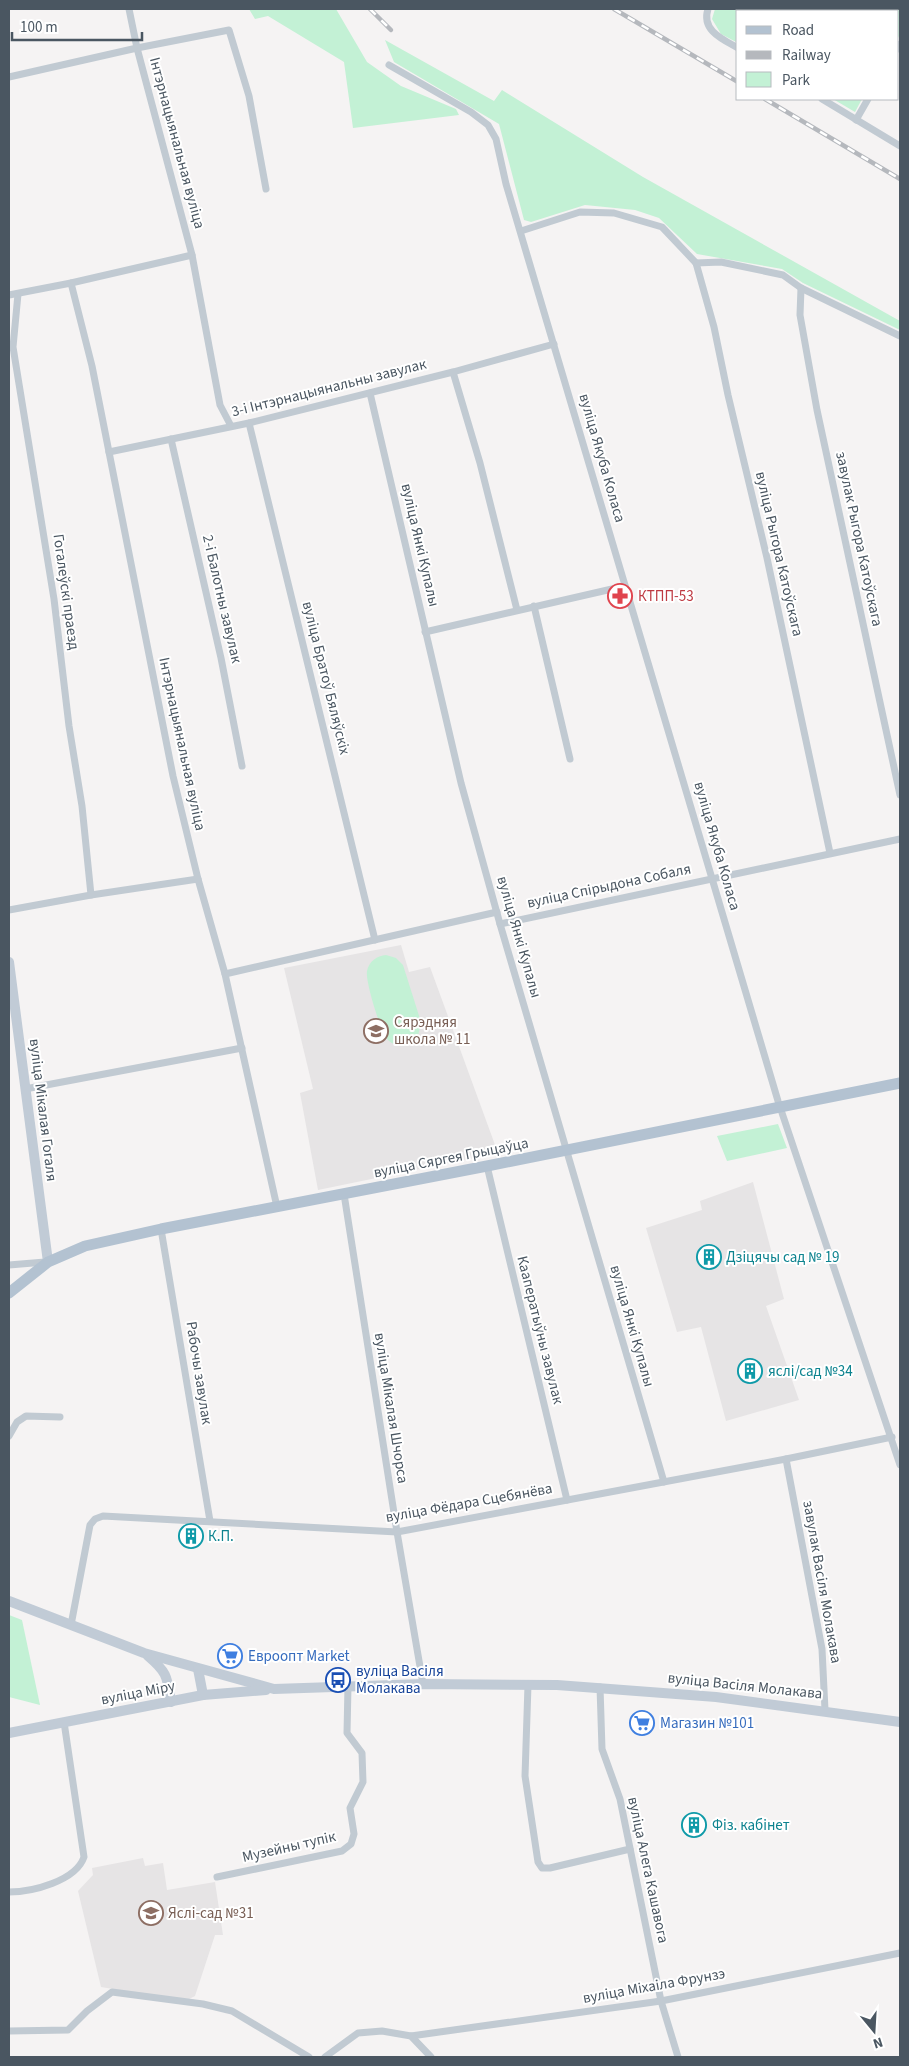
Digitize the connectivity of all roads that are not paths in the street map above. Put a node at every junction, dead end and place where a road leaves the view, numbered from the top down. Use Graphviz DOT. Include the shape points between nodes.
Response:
graph roads {
  1 [pos="129,9"];
  2 [pos="708,9"];
  3 [pos="736,47"];
  4 [pos="137,48"];
  5 [pos="389,65"];
  6 [pos="9,77"];
  7 [pos="824,100"];
  8 [pos="867,100"];
  9 [pos="856,120"];
  10 [pos="900,146"];
  11 [pos="266,189"];
  12 [pos="521,231"];
  13 [pos="192,255"];
  14 [pos="696,262"];
  15 [pos="71,283"];
  16 [pos="801,288"];
  17 [pos="18,294"];
  18 [pos="9,295"];
  19 [pos="900,336"];
  20 [pos="554,344"];
  21 [pos="453,372"];
  22 [pos="370,393"];
  23 [pos="249,423"];
  24 [pos="232,426"];
  25 [pos="170,439"];
  26 [pos="108,452"];
  27 [pos="625,586"];
  28 [pos="534,606"];
  29 [pos="517,610"];
  30 [pos="426,632"];
  31 [pos="570,759"];
  32 [pos="242,766"];
  33 [pos="900,795"];
  34 [pos="900,839"];
  35 [pos="830,853"];
  36 [pos="711,878"];
  37 [pos="198,879"];
  38 [pos="91,895"];
  39 [pos="9,910"];
  40 [pos="497,912"];
  41 [pos="500,924"];
  42 [pos="376,940"];
  43 [pos="9,962"];
  44 [pos="225,974"];
  45 [pos="242,1048"];
  46 [pos="900,1083"];
  47 [pos="25,1089"];
  48 [pos="780,1107"];
  49 [pos="566,1150"];
  50 [pos="487,1166"];
  51 [pos="344,1194"];
  52 [pos="277,1207"];
  53 [pos="161,1229"];
  54 [pos="48,1262"];
  55 [pos="9,1265"];
  56 [pos="9,1293"];
  57 [pos="60,1417"];
  58 [pos="9,1436"];
  59 [pos="892,1437"];
  60 [pos="786,1459"];
  61 [pos="900,1465"];
  62 [pos="664,1482"];
  63 [pos="567,1500"];
  64 [pos="210,1521"];
  65 [pos="397,1532"];
  66 [pos="9,1601"];
  67 [pos="71,1625"];
  68 [pos="144,1653"];
  69 [pos="198,1668"];
  70 [pos="423,1684"];
  71 [pos="528,1685"];
  72 [pos="348,1686"];
  73 [pos="600,1687"];
  74 [pos="274,1689"];
  75 [pos="203,1696"];
  76 [pos="171,1702"];
  77 [pos="825,1710"];
  78 [pos="64,1722"];
  79 [pos="900,1722"];
  80 [pos="9,1733"];
  81 [pos="630,1849"];
  82 [pos="217,1877"];
  83 [pos="9,1892"];
  84 [pos="900,1953"];
  85 [pos="661,2001"];
  86 [pos="9,2031"];
  87 [pos="411,2036"];
  88 [pos="309,2057"];
  89 [pos="325,2057"];
  90 [pos="431,2057"];
  91 [pos="678,2057"];
  1 -- 4 [label="street, Інтэрнацыянальная вуліца"];
  2 -- 3 [label="street" via="706,17 710,28"];
  4 -- 6 [label="street"];
  4 -- 11 [label="street" via="229,30 249,96"];
  4 -- 13 [label="street, Інтэрнацыянальная вуліца"];
  5 -- 12 [label="street, вуліца Якуба Коласа" via="488,125 496,139"];
  7 -- 9 [label="street"];
  8 -- 9 [label="street"];
  9 -- 10 [label="street"];
  12 -- 14 [label="street" via="580,212 614,213 662,227"];
  12 -- 20 [label="street, вуліца Якуба Коласа"];
  13 -- 15 [label="street"];
  13 -- 24 [label="street" via="220,405"];
  14 -- 16 [label="street" via="722,262 783,274"];
  14 -- 35 [label="street, вуліца Рыгора Катоўскага" via="767,558"];
  15 -- 17 [label="street"];
  15 -- 26 [label="street, Інтэрнацыянальная вуліца" via="92,366"];
  16 -- 19 [label="street"];
  16 -- 33 [label="street, завулак Рыгора Катоўскага" via="800,315 817,410"];
  17 -- 18 [label="street"];
  17 -- 38 [label="street, Гогалеўскі праезд" via="13,347 54,599"];
  20 -- 21 [label="street, 3-і Інтэрнацыянальны завулак"];
  20 -- 27 [label="street, вуліца Якуба Коласа"];
  21 -- 22 [label="street, 3-і Інтэрнацыянальны завулак"];
  21 -- 29 [label="street"];
  22 -- 23 [label="street, 3-і Інтэрнацыянальны завулак"];
  22 -- 30 [label="street, вуліца Янкі Купалы"];
  23 -- 24 [label="street, 3-і Інтэрнацыянальны завулак"];
  23 -- 42 [label="street, вуліца Братоў Бяляўскіх"];
  24 -- 25 [label="street, 3-і Інтэрнацыянальны завулак"];
  25 -- 26 [label="street, 3-і Інтэрнацыянальны завулак"];
  25 -- 32 [label="street, 2-і Балотны завулак" via="221,658"];
  26 -- 37 [label="street, Інтэрнацыянальная вуліца" via="173,776"];
  27 -- 28 [label="street"];
  27 -- 36 [label="street, вуліца Якуба Коласа"];
  28 -- 29 [label="street"];
  28 -- 31 [label="street"];
  29 -- 30 [label="street"];
  30 -- 40 [label="street, вуліца Янкі Купалы" via="461,783"];
  34 -- 35 [label="street, вуліца Спірыдона Собаля"];
  35 -- 36 [label="street, вуліца Спірыдона Собаля"];
  36 -- 41 [label="street, вуліца Спірыдона Собаля"];
  36 -- 48 [label="street, вуліца Якуба Коласа"];
  37 -- 38 [label="street"];
  37 -- 44 [label="street, Інтэрнацыянальная вуліца"];
  38 -- 39 [label="street"];
  40 -- 41 [label="street, вуліца Янкі Купалы"];
  40 -- 42 [label="street"];
  41 -- 49 [label="street, вуліца Янкі Купалы"];
  42 -- 44 [label="street"];
  43 -- 47 [label="street, вуліца Мікалая Гогаля"];
  44 -- 45 [label="street, Інтэрнацыянальная вуліца"];
  45 -- 47 [label="street"];
  45 -- 52 [label="street, Інтэрнацыянальная вуліца"];
  46 -- 48 [label="main road, вуліца Сяргея Грыцаўца"];
  47 -- 54 [label="street, вуліца Мікалая Гогаля"];
  48 -- 49 [label="main road, вуліца Сяргея Грыцаўца"];
  48 -- 59 [label="street, вуліца Якуба Коласа"];
  49 -- 50 [label="main road, вуліца Сяргея Грыцаўца"];
  49 -- 62 [label="street, вуліца Янкі Купалы"];
  50 -- 51 [label="main road, вуліца Сяргея Грыцаўца"];
  50 -- 63 [label="street, Кааператыўны завулак"];
  51 -- 52 [label="main road, вуліца Сяргея Грыцаўца"];
  51 -- 65 [label="street, вуліца Мікалая Шчорса"];
  52 -- 53 [label="main road, вуліца Сяргея Грыцаўца"];
  53 -- 54 [label="main road, вуліца Сяргея Грыцаўца" via="85,1246"];
  53 -- 64 [label="street, Рабочы завулак"];
  54 -- 55 [label="street, вуліца Сяргея Грыцаўца"];
  54 -- 56 [label="main road"];
  57 -- 58 [label="street" via="26,1416 16,1422"];
  59 -- 60 [label="street, вуліца Фёдара Сцебянёва"];
  59 -- 61 [label="street, вуліца Якуба Коласа"];
  60 -- 62 [label="street, вуліца Фёдара Сцебянёва"];
  60 -- 77 [label="street, завулак Васіля Молакава" via="822,1650"];
  62 -- 63 [label="street, вуліца Фёдара Сцебянёва"];
  63 -- 65 [label="street, вуліца Фёдара Сцебянёва"];
  64 -- 65 [label="street, вуліца Фёдара Сцебянёва"];
  64 -- 67 [label="street, вуліца Фёдара Сцебянёва" via="103,1516 95,1519 90,1525"];
  65 -- 70 [label="street, вуліца Мікалая Шчорса"];
  66 -- 67 [label="street, вуліца Васіля Молакава"];
  67 -- 68 [label="street, вуліца Васіля Молакава"];
  68 -- 69 [label="street, вуліца Васіля Молакава"];
  68 -- 76 [label="street, вуліца Васіля Молакава" via="164,1670"];
  69 -- 74 [label="street, вуліца Васіля Молакава"];
  69 -- 75 [label="street"];
  70 -- 71 [label="street, вуліца Васіля Молакава"];
  70 -- 72 [label="street, вуліца Васіля Молакава"];
  71 -- 73 [label="street, вуліца Васіля Молакава"];
  71 -- 81 [label="street" via="525,1776 538,1862 542,1868 550,1868"];
  72 -- 74 [label="street, вуліца Васіля Молакава"];
  72 -- 82 [label="street, Музейны тупік" via="347,1733 362,1753 363,1782 350,1808 354,1834 351,1844 342,1851"];
  73 -- 77 [label="street, вуліца Васіля Молакава"];
  73 -- 81 [label="street, вуліца Алега Кашавога" via="602,1749 620,1799"];
  74 -- 75 [label="street, вуліца Міру"];
  75 -- 76 [label="street, вуліца Міру"];
  76 -- 78 [label="street, вуліца Міру"];
  77 -- 79 [label="street, вуліца Васіля Молакава"];
  78 -- 80 [label="street, вуліца Міру"];
  78 -- 83 [label="street" via="84,1857 81,1867 59,1880 25,1892"];
  81 -- 85 [label="street, вуліца Алега Кашавога"];
  84 -- 85 [label="street, вуліца Міхаіла Фрунзэ"];
  85 -- 87 [label="street, вуліца Міхаіла Фрунзэ"];
  85 -- 91 [label="street, вуліца Алега Кашавога"];
  86 -- 88 [label="street" via="68,2030 112,1992 203,2004 232,2012"];
  87 -- 89 [label="street, вуліца Міхаіла Фрунзэ" via="367,2031 351,2037"];
  87 -- 90 [label="street"];
}
